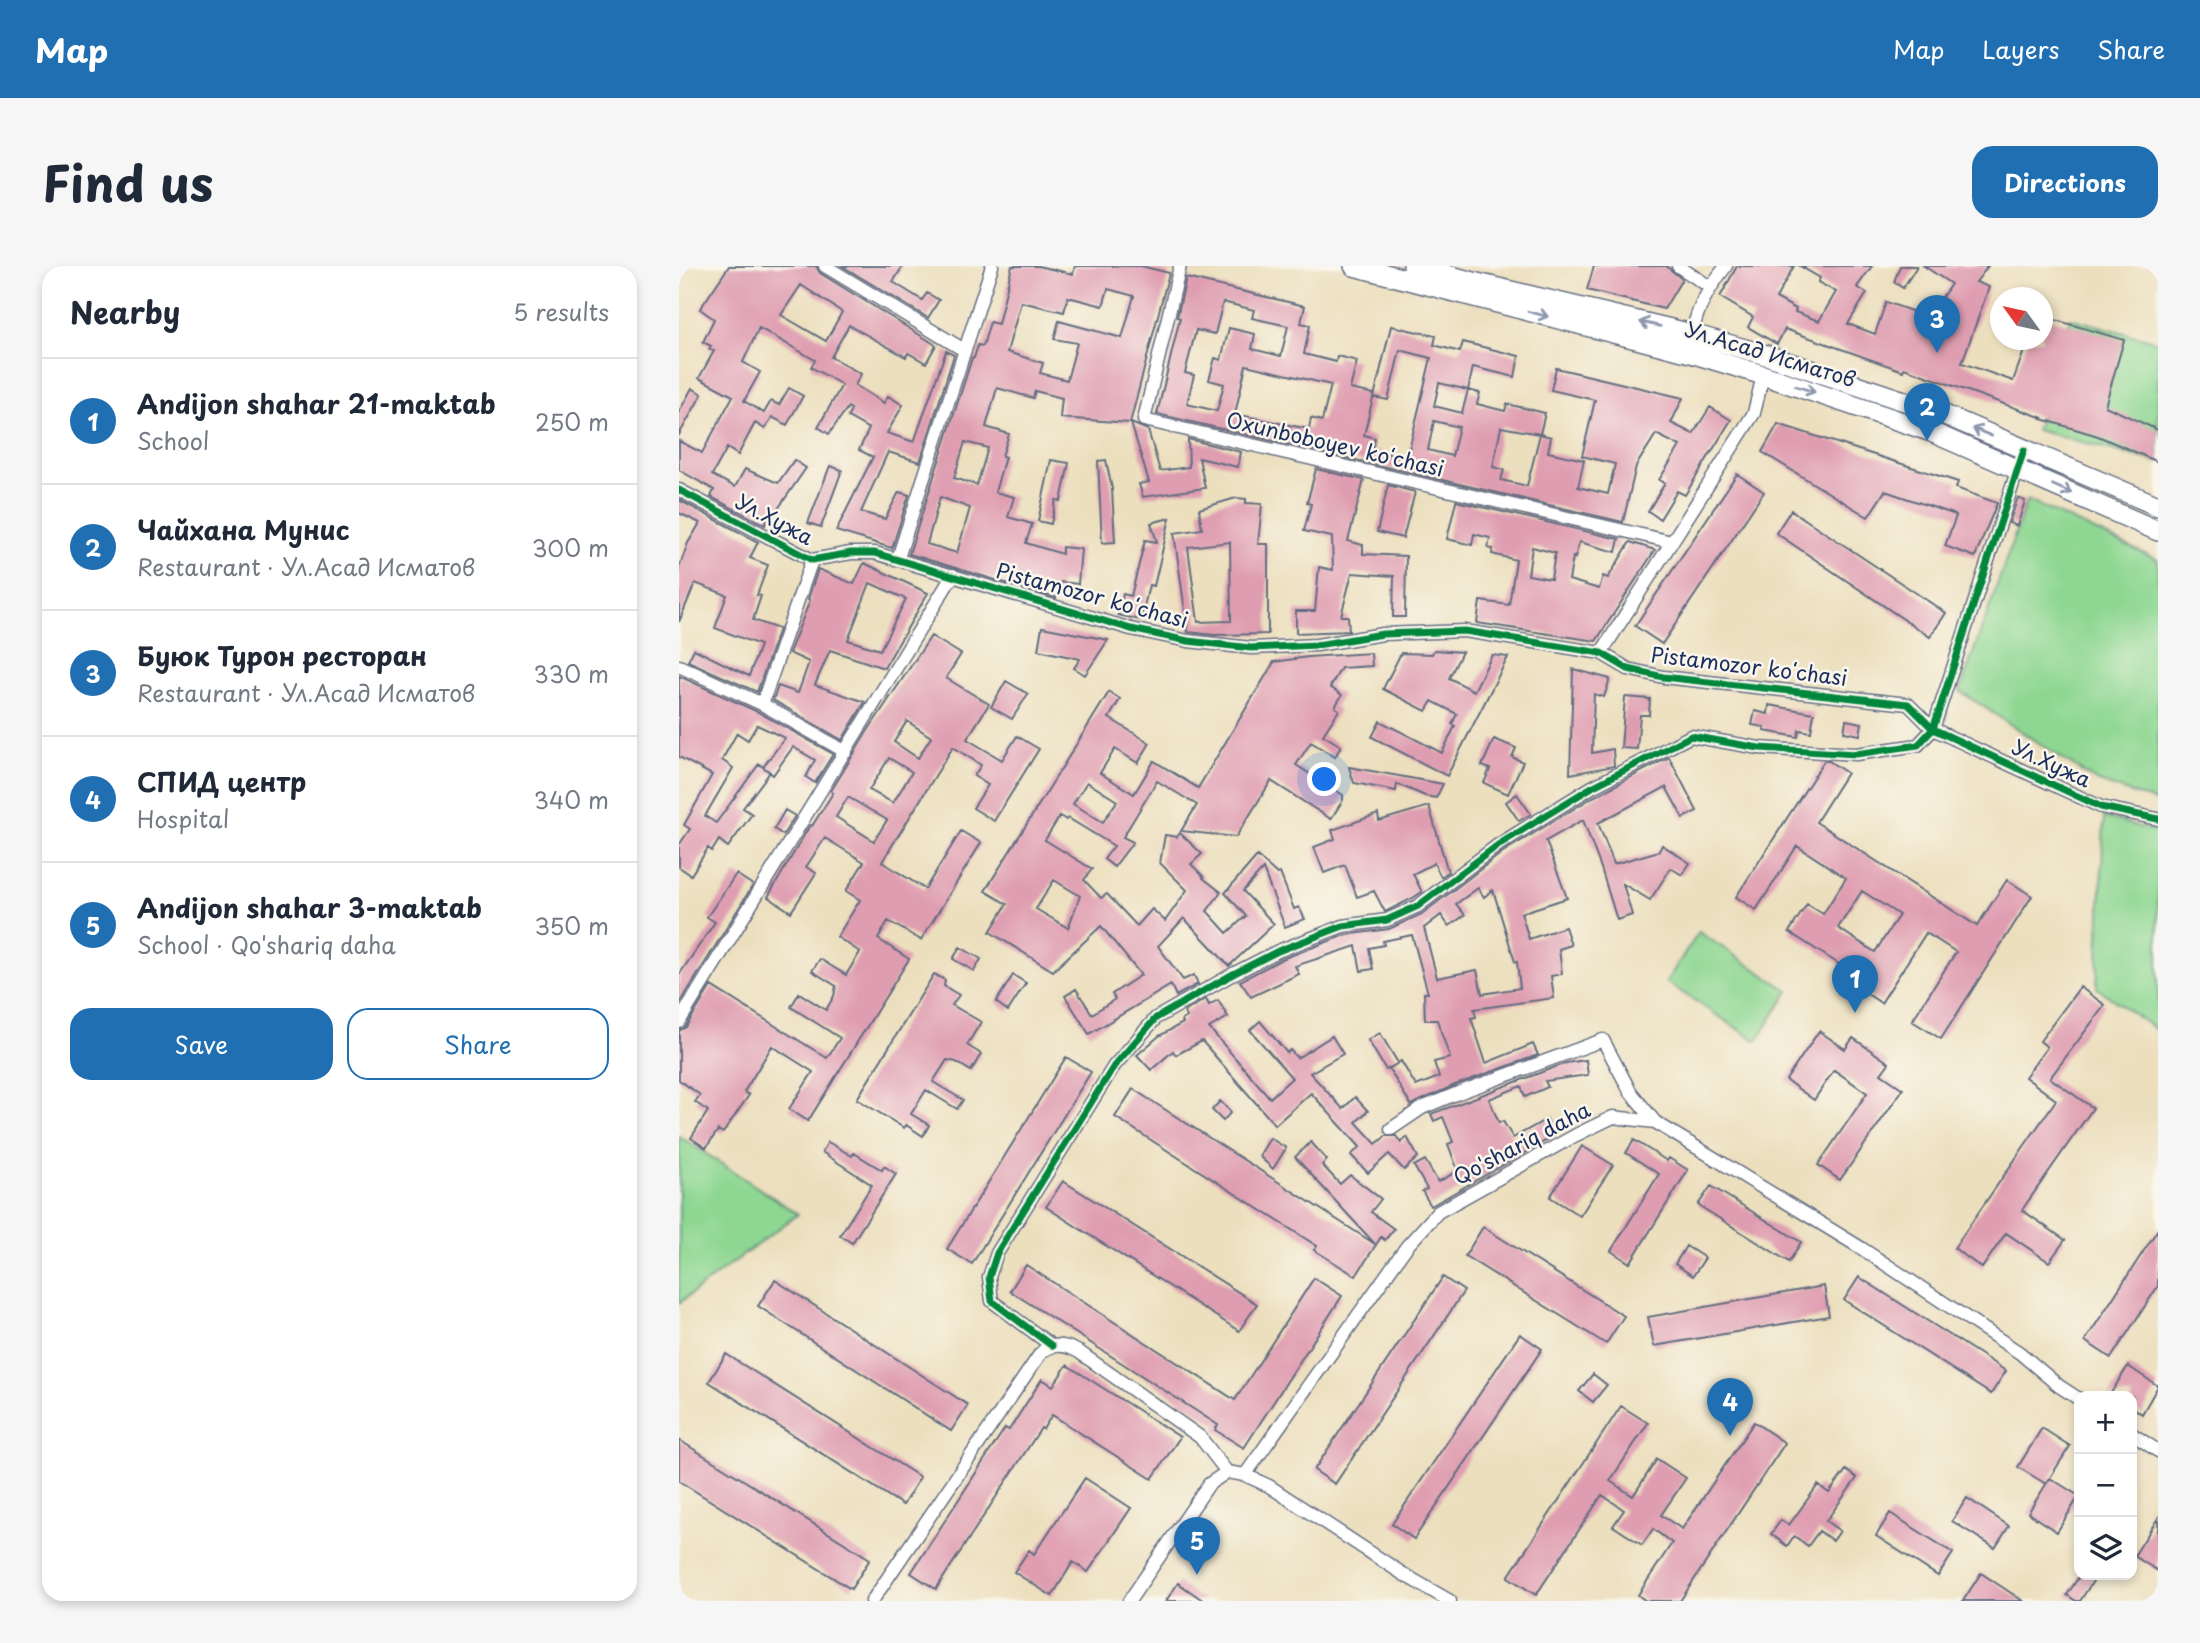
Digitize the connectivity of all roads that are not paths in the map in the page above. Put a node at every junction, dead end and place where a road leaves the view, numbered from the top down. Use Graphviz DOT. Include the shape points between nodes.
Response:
graph roads {
  1 [pos="825,266"];
  2 [pos="992,266"];
  3 [pos="1180,266"];
  4 [pos="1354,266"];
  5 [pos="1413,266"];
  6 [pos="1678,266"];
  7 [pos="1725,266"];
  8 [pos="1710,287"];
  9 [pos="1692,343"];
  10 [pos="964,350"];
  11 [pos="1763,375"];
  12 [pos="2024,450"];
  13 [pos="2018,470"];
  14 [pos="679,490"];
  15 [pos="2158,506"];
  16 [pos="2158,531"];
  17 [pos="1671,542"];
  18 [pos="898,558"];
  19 [pos="812,561"];
  20 [pos="953,575"];
  21 [pos="1601,653"];
  22 [pos="679,666"];
  23 [pos="762,704"];
  24 [pos="1933,729"];
  25 [pos="846,752"];
  26 [pos="2158,820"];
  27 [pos="679,1022"];
  28 [pos="1655,1122"];
  29 [pos="1391,1129"];
  30 [pos="1052,1346"];
  31 [pos="2074,1396"];
  32 [pos="2137,1437"];
  33 [pos="2158,1451"];
  34 [pos="1227,1472"];
  35 [pos="1245,1475"];
  36 [pos="872,1601"];
  37 [pos="1129,1601"];
  38 [pos="1450,1601"];
  1 -- 10 [label="street"];
  2 -- 10 [label="street"];
  3 -- 17 [label="street, Oxunboboyev koʻchasi" via="1144,420"];
  4 -- 9 [label="main road, Ул.Асад Исматов, one-way"];
  9 -- 5 [label="main road, Ул.Асад Исматов, one-way"];
  6 -- 8 [label="street"];
  7 -- 8 [label="street"];
  8 -- 9 [label="street"];
  9 -- 11 [label="main road, Ул.Асад Исматов"];
  12 -- 9 [label="main road, Ул.Асад Исматов, one-way" via="1940,413 1766,355"];
  10 -- 18 [label="street"];
  11 -- 13 [label="main road, Ул.Асад Исматов, one-way" via="1929,430"];
  11 -- 17 [label="street" via="1755,413"];
  12 -- 13 [label="street"];
  12 -- 15 [label="main road, Ул.Асад Исматов"];
  13 -- 16 [label="main road, Ул.Асад Исматов, one-way"];
  13 -- 24 [label="street"];
  14 -- 19 [label="street, Ул.Хужа"];
  17 -- 21 [label="street"];
  18 -- 19 [label="street, Ул.Хужа" via="851,553"];
  18 -- 20 [label="street, Pistamozor koʻchasi"];
  19 -- 23 [label="street"];
  20 -- 21 [label="street, Pistamozor koʻchasi" via="1131,629 1188,641 1251,648 1317,645 1383,634 1465,631"];
  20 -- 25 [label="street"];
  21 -- 24 [label="street, Pistamozor koʻchasi" via="1627,669 1663,677 1908,704"];
  22 -- 23 [label="street"];
  23 -- 25 [label="street"];
  24 -- 26 [label="street, Ул.Хужа" via="2108,810"];
  24 -- 30 [label="street" via="1918,745 1856,754 1759,748 1691,736 1592,787 1498,845 1417,906 1387,920 1343,926 1278,951 1156,1018 1114,1066 997,1253 989,1277 992,1301"];
  25 -- 27 [label="street"];
  28 -- 29 [label="street" via="1630,1091 1602,1040 1422,1108"];
  28 -- 31 [label="street, Qo'shariq daha" via="1861,1248 2020,1353"];
  28 -- 35 [label="street, Qo'shariq daha" via="1613,1117 1437,1212 1407,1246"];
  30 -- 34 [label="street" via="1079,1352 1200,1437"];
  30 -- 36 [label="street" via="1039,1354"];
  32 -- 33 [label="street"];
  34 -- 35 [label="street"];
  34 -- 37 [label="street" via="1209,1484"];
  35 -- 38 [label="street"];
}
